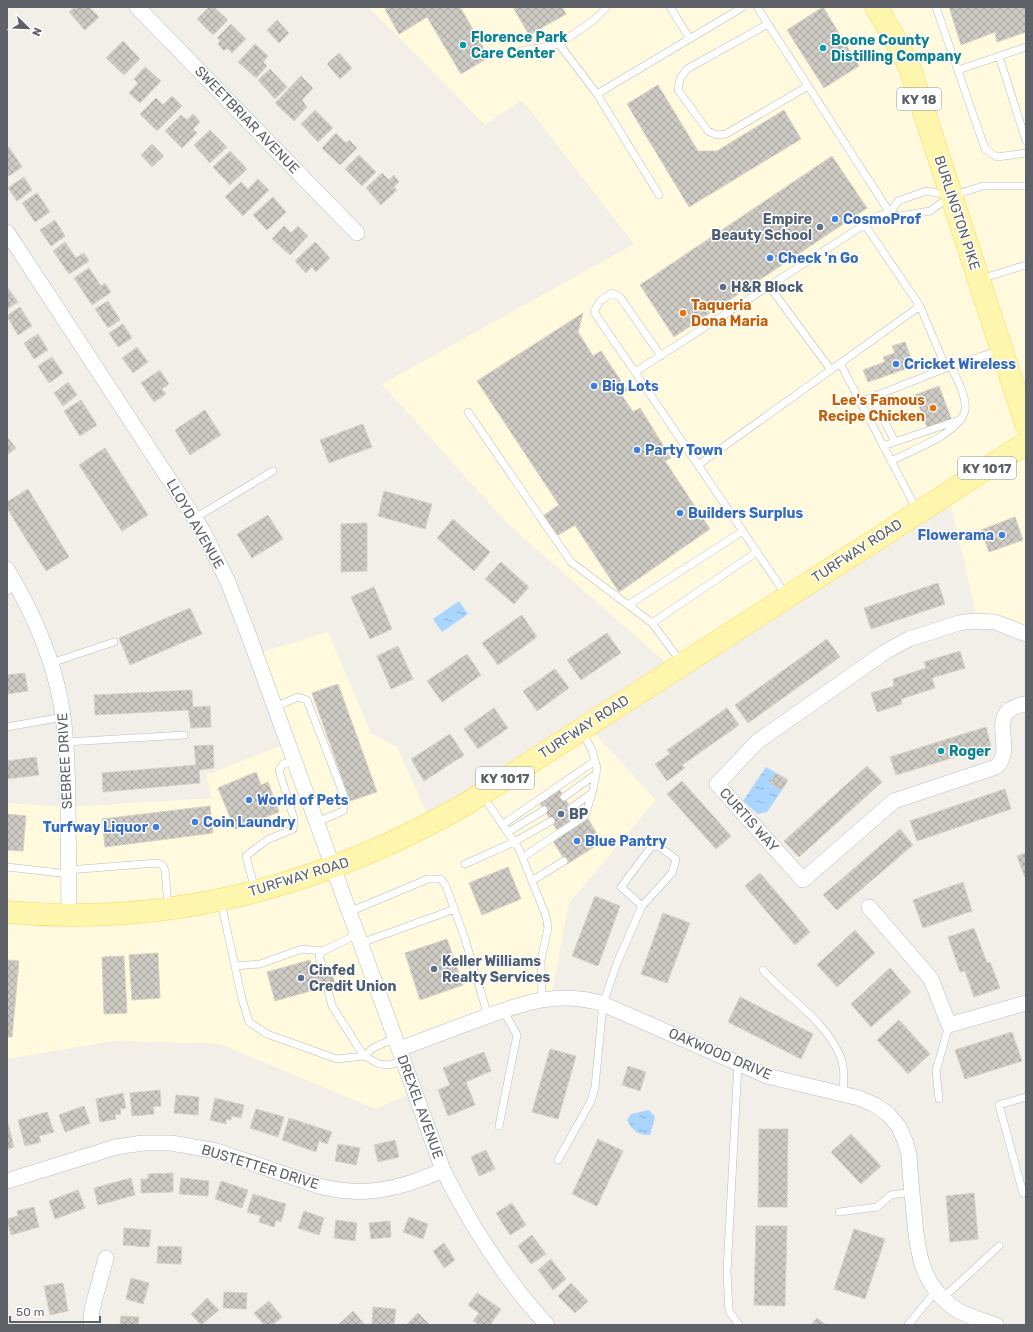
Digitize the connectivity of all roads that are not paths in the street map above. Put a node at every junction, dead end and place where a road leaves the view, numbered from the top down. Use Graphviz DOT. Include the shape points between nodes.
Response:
graph roads {
  1 [pos="137,7"];
  2 [pos="607,7"];
  3 [pos="670,7"];
  4 [pos="743,7"];
  5 [pos="757,7"];
  6 [pos="876,7"];
  7 [pos="936,7"];
  8 [pos="768,24"];
  9 [pos="690,38"];
  10 [pos="558,44"];
  11 [pos="1026,47"];
  12 [pos="521,51"];
  13 [pos="999,56"];
  14 [pos="958,70"];
  15 [pos="808,86"];
  16 [pos="597,94"];
  17 [pos="1026,141"];
  18 [pos="1026,153"];
  19 [pos="1026,186"];
  20 [pos="659,195"];
  21 [pos="952,196"];
  22 [pos="890,213"];
  23 [pos="865,224"];
  24 [pos="7,232"];
  25 [pos="357,233"];
  26 [pos="1026,265"];
  27 [pos="979,280"];
  28 [pos="769,286"];
  29 [pos="920,306"];
  30 [pos="1002,349"];
  31 [pos="661,356"];
  32 [pos="840,363"];
  33 [pos="949,367"];
  34 [pos="831,370"];
  35 [pos="635,372"];
  36 [pos="872,397"];
  37 [pos="860,402"];
  38 [pos="468,412"];
  39 [pos="961,420"];
  40 [pos="1026,424"];
  41 [pos="894,442"];
  42 [pos="1026,443"];
  43 [pos="883,446"];
  44 [pos="891,461"];
  45 [pos="698,464"];
  46 [pos="273,470"];
  47 [pos="918,512"];
  48 [pos="195,518"];
  49 [pos="743,531"];
  50 [pos="757,552"];
  51 [pos="7,569"];
  52 [pos="12,588"];
  53 [pos="787,596"];
  54 [pos="628,605"];
  55 [pos="652,623"];
  56 [pos="1026,634"];
  57 [pos="114,642"];
  58 [pos="51,663"];
  59 [pos="682,663"];
  60 [pos="1026,704"];
  61 [pos="275,706"];
  62 [pos="63,717"];
  63 [pos="7,727"];
  64 [pos="581,729"];
  65 [pos="184,734"];
  66 [pos="66,742"];
  67 [pos="294,761"];
  68 [pos="595,761"];
  69 [pos="596,774"];
  70 [pos="592,793"];
  71 [pos="481,794"];
  72 [pos="564,797"];
  73 [pos="571,808"];
  74 [pos="544,810"];
  75 [pos="551,821"];
  76 [pos="316,822"];
  77 [pos="502,824"];
  78 [pos="508,832"];
  79 [pos="514,842"];
  80 [pos="523,857"];
  81 [pos="564,861"];
  82 [pos="464,864"];
  83 [pos="7,867"];
  84 [pos="333,868"];
  85 [pos="69,872"];
  86 [pos="533,880"];
  87 [pos="256,892"];
  88 [pos="220,900"];
  89 [pos="642,906"];
  90 [pos="869,907"];
  91 [pos="168,908"];
  92 [pos="455,909"];
  93 [pos="7,912"];
  94 [pos="349,912"];
  95 [pos="69,916"];
  96 [pos="359,939"];
  97 [pos="323,951"];
  98 [pos="235,966"];
  99 [pos="323,968"];
  100 [pos="763,970"];
  101 [pos="327,986"];
  102 [pos="542,999"];
  103 [pos="1026,1003"];
  104 [pos="603,1004"];
  105 [pos="503,1010"];
  106 [pos="488,1016"];
  107 [pos="949,1025"];
  108 [pos="399,1049"];
  109 [pos="364,1056"];
  110 [pos="738,1063"];
  111 [pos="843,1094"];
  112 [pos="1026,1097"];
  113 [pos="939,1099"];
  114 [pos="499,1126"];
  115 [pos="558,1160"];
  116 [pos="442,1170"];
  117 [pos="7,1181"];
  118 [pos="912,1192"];
  119 [pos="1026,1192"];
  120 [pos="839,1212"];
  121 [pos="999,1246"];
  122 [pos="106,1258"];
  123 [pos="940,1295"];
  124 [pos="91,1325"];
  125 [pos="547,1325"];
  126 [pos="739,1325"];
  127 [pos="908,1325"];
  128 [pos="996,1325"];
  1 -- 25 [label="street, SWEETBRIAR AVENUE"];
  2 -- 10 [label="lane" via="594,20"];
  3 -- 9 [label="lane"];
  4 -- 9 [label="lane"];
  5 -- 8 [label="lane"];
  6 -- 21 [label="main road, BURLINGTON PIKE / KY 18" via="908,66"];
  7 -- 14 [label="lane"];
  8 -- 15 [label="lane"];
  8 -- 15 [label="lane" via="687,69 680,79 678,90 708,131 717,135 726,134"];
  9 -- 16 [label="lane"];
  10 -- 12 [label="lane"];
  10 -- 16 [label="lane"];
  11 -- 13 [label="lane"];
  13 -- 14 [label="lane"];
  13 -- 17 [label="lane"];
  14 -- 18 [label="lane" via="985,149 996,157"];
  15 -- 22 [label="lane"];
  16 -- 20 [label="lane"];
  19 -- 21 [label="lane" via="983,186"];
  21 -- 22 [label="lane" via="930,211 900,216"];
  21 -- 22 [label="lane" via="926,191 898,201"];
  21 -- 27 [label="main road, BURLINGTON PIKE / KY 18"];
  22 -- 23 [label="lane" via="878,216"];
  23 -- 28 [label="lane"];
  23 -- 29 [label="lane"];
  24 -- 48 [label="street, LLOYD AVENUE"];
  26 -- 27 [label="lane"];
  27 -- 30 [label="main road, BURLINGTON PIKE / KY 18"];
  28 -- 31 [label="lane"];
  28 -- 34 [label="lane"];
  29 -- 32 [label="lane"];
  29 -- 33 [label="lane"];
  30 -- 33 [label="lane"];
  30 -- 40 [label="main road, BURLINGTON PIKE / KY 18"];
  31 -- 35 [label="lane"];
  31 -- 35 [label="lane" via="620,297 612,293 600,300 594,312"];
  32 -- 34 [label="lane"];
  32 -- 37 [label="lane"];
  33 -- 36 [label="lane"];
  33 -- 39 [label="lane" via="964,399 965,410"];
  34 -- 45 [label="lane"];
  35 -- 45 [label="lane"];
  36 -- 37 [label="lane"];
  36 -- 41 [label="lane"];
  37 -- 43 [label="lane"];
  38 -- 54 [label="lane" via="571,562"];
  39 -- 41 [label="lane"];
  39 -- 44 [label="lane" via="950,431"];
  41 -- 43 [label="lane"];
  42 -- 47 [label="main road, TURFWAY ROAD / KY 1017"];
  43 -- 44 [label="lane"];
  44 -- 47 [label="lane"];
  45 -- 49 [label="lane"];
  46 -- 48 [label="lane"];
  47 -- 53 [label="main road, TURFWAY ROAD / KY 1017"];
  48 -- 61 [label="street, LLOYD AVENUE" via="228,582"];
  49 -- 50 [label="lane"];
  49 -- 54 [label="lane"];
  50 -- 53 [label="lane"];
  50 -- 55 [label="lane"];
  51 -- 52 [label="street, SEBREE DRIVE"];
  52 -- 58 [label="street, SEBREE DRIVE" via="40,632"];
  53 -- 59 [label="main road, TURFWAY ROAD / KY 1017"];
  54 -- 55 [label="lane"];
  55 -- 59 [label="lane"];
  56 -- 60 [label="street, CURTIS WAY" via="995,622 973,621 909,639 884,652 758,740 716,784 803,880 894,801 996,767 1003,759 1003,719 1008,710 1016,705"];
  57 -- 58 [label="lane"];
  58 -- 62 [label="street, SEBREE DRIVE"];
  59 -- 64 [label="main road, TURFWAY ROAD / KY 1017"];
  61 -- 67 [label="street, LLOYD AVENUE"];
  61 -- 76 [label="lane" via="298,697 307,700 346,801 343,811"];
  62 -- 63 [label="lane"];
  62 -- 66 [label="street, SEBREE DRIVE"];
  64 -- 68 [label="lane"];
  64 -- 71 [label="main road, TURFWAY ROAD / KY 1017"];
  65 -- 66 [label="lane"];
  66 -- 85 [label="street, SEBREE DRIVE"];
  67 -- 76 [label="street, LLOYD AVENUE"];
  67 -- 87 [label="lane" via="283,764 279,770 294,819 293,829 267,840 246,856"];
  68 -- 69 [label="lane"];
  68 -- 77 [label="lane"];
  69 -- 70 [label="lane"];
  69 -- 72 [label="lane"];
  70 -- 73 [label="lane"];
  70 -- 80 [label="lane" via="585,816"];
  71 -- 77 [label="lane"];
  71 -- 84 [label="main road, TURFWAY ROAD / KY 1017" via="397,842"];
  74 -- 78 [label="lane"];
  75 -- 79 [label="lane"];
  76 -- 84 [label="street, LLOYD AVENUE"];
  77 -- 78 [label="lane"];
  78 -- 79 [label="lane"];
  79 -- 80 [label="lane"];
  79 -- 82 [label="lane"];
  80 -- 86 [label="lane"];
  81 -- 86 [label="lane"];
  83 -- 85 [label="lane"];
  84 -- 87 [label="main road, TURFWAY ROAD / KY 1017"];
  84 -- 94 [label="street, DREXEL AVENUE"];
  85 -- 91 [label="lane" via="156,863 162,865 165,870"];
  85 -- 95 [label="street, SEBREE DRIVE"];
  86 -- 102 [label="lane" via="548,928 541,960"];
  87 -- 88 [label="main road, TURFWAY ROAD / KY 1017"];
  88 -- 91 [label="main road, TURFWAY ROAD / KY 1017"];
  88 -- 98 [label="lane"];
  89 -- 89 [label="lane" via="672,873 676,859 658,846 651,847 621,887"];
  89 -- 104 [label="lane" via="617,963"];
  90 -- 107 [label="street" via="931,979"];
  91 -- 95 [label="main road, TURFWAY ROAD / KY 1017" via="107,915"];
  92 -- 94 [label="lane" via="441,879 428,879"];
  92 -- 96 [label="lane"];
  92 -- 106 [label="lane"];
  93 -- 95 [label="main road, TURFWAY ROAD / KY 1017"];
  94 -- 96 [label="street, DREXEL AVENUE"];
  96 -- 97 [label="lane"];
  96 -- 108 [label="street, DREXEL AVENUE"];
  97 -- 98 [label="lane" via="302,949 260,964"];
  97 -- 99 [label="lane" via="319,957"];
  98 -- 109 [label="lane" via="249,1022 267,1034 337,1059"];
  100 -- 111 [label="lane" via="820,1024 831,1040 841,1059"];
  101 -- 109 [label="lane" via="332,1006"];
  102 -- 104 [label="street, OAKWOOD DRIVE" via="570,997"];
  102 -- 105 [label="street, OAKWOOD DRIVE"];
  103 -- 107 [label="street"];
  104 -- 110 [label="street, OAKWOOD DRIVE"];
  104 -- 115 [label="lane" via="595,1087 591,1101"];
  105 -- 106 [label="street, OAKWOOD DRIVE"];
  105 -- 114 [label="lane" via="517,1036"];
  106 -- 108 [label="street, OAKWOOD DRIVE"];
  107 -- 113 [label="lane" via="936,1071"];
  108 -- 109 [label="lane" via="373,1048"];
  108 -- 109 [label="lane" via="390,1065 379,1064"];
  108 -- 116 [label="street, DREXEL AVENUE"];
  110 -- 111 [label="street, OAKWOOD DRIVE" via="767,1076"];
  110 -- 126 [label="lane" via="727,1272 729,1310"];
  111 -- 118 [label="street, OAKWOOD DRIVE" via="875,1105 888,1114 899,1127 909,1155"];
  112 -- 119 [label="lane" via="999,1105 1023,1193"];
  116 -- 117 [label="street, BUSTETTER DRIVE" via="387,1190 353,1192 319,1186 217,1151 171,1143 116,1147"];
  116 -- 125 [label="street, DREXEL AVENUE" via="489,1252"];
  118 -- 120 [label="lane" via="891,1196 877,1207"];
  118 -- 123 [label="street, OAKWOOD DRIVE" via="920,1260 929,1281"];
  121 -- 123 [label="lane"];
  122 -- 124 [label="street" via="92,1309"];
  123 -- 127 [label="lane"];
  123 -- 128 [label="street, OAKWOOD DRIVE" via="954,1308"];
}
